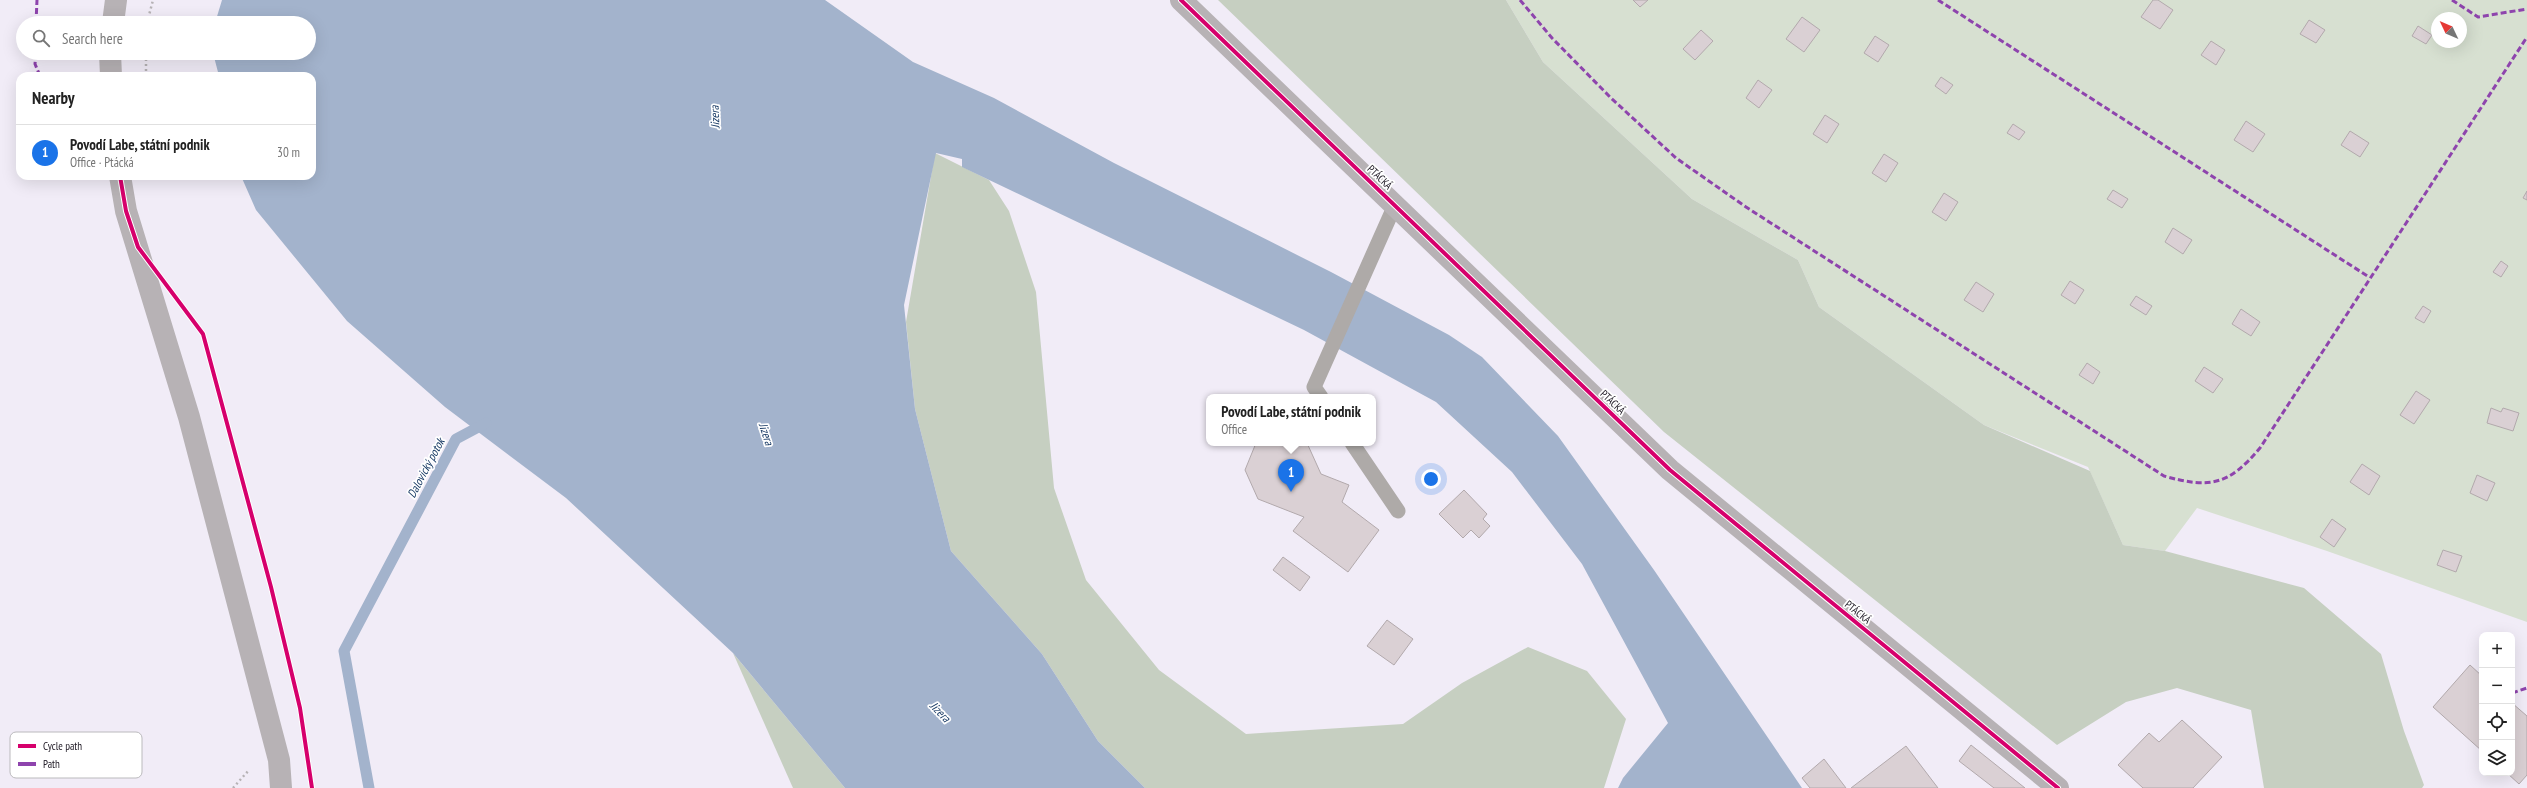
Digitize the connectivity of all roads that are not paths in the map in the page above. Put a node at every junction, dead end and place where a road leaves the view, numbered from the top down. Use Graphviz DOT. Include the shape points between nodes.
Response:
graph roads {
  1 [pos="116,0"];
  2 [pos="1181,0"];
  3 [pos="114,16"];
  4 [pos="110,60"];
  5 [pos="111,72"];
  6 [pos="121,180"];
  7 [pos="1395,205"];
  8 [pos="1319,394"];
  9 [pos="1354,446"];
  10 [pos="1398,511"];
  11 [pos="281,788"];
  12 [pos="2058,788"];
  1 -- 3 [label="street"];
  2 -- 7 [label="street, PTÁCKÁ"];
  4 -- 5 [label="street"];
  6 -- 11 [label="street" via="126,211 189,417 279,760"];
  7 -- 8 [label="lane" via="1314,387"];
  7 -- 12 [label="street, PTÁCKÁ" via="1670,470"];
  9 -- 10 [label="lane"];
}
